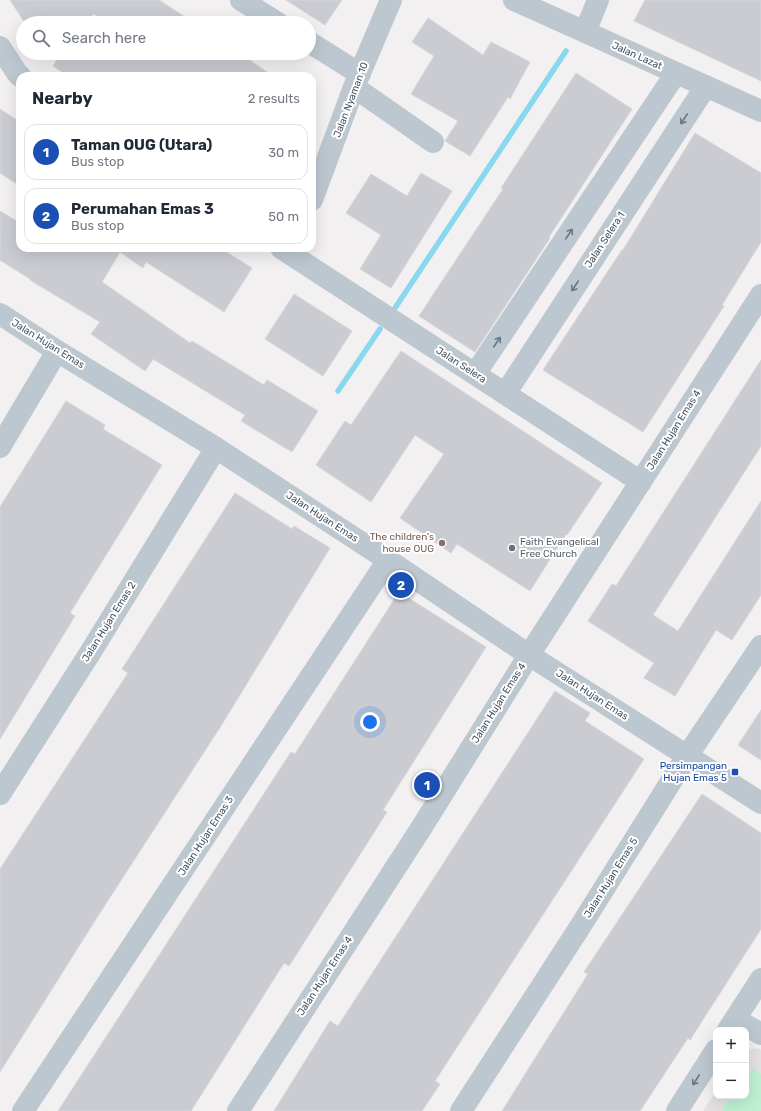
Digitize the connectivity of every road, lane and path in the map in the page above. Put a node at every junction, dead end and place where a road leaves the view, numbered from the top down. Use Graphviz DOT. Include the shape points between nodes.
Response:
graph roads {
  1 [pos="241,0"];
  2 [pos="391,0"];
  3 [pos="514,0"];
  4 [pos="598,0"];
  5 [pos="267,16"];
  6 [pos="585,32"];
  7 [pos="0,48"];
  8 [pos="316,48"];
  9 [pos="16,72"];
  10 [pos="676,73"];
  11 [pos="357,81"];
  12 [pos="706,86"];
  13 [pos="761,111"];
  14 [pos="433,142"];
  15 [pos="316,189"];
  16 [pos="291,252"];
  17 [pos="761,295"];
  18 [pos="0,314"];
  19 [pos="57,351"];
  20 [pos="475,374"];
  21 [pos="505,394"];
  22 [pos="0,447"];
  23 [pos="216,448"];
  24 [pos="641,482"];
  25 [pos="388,560"];
  26 [pos="761,646"];
  27 [pos="529,655"];
  28 [pos="687,756"];
  29 [pos="0,794"];
  30 [pos="761,803"];
  31 [pos="761,979"];
  32 [pos="732,1025"];
  33 [pos="761,1034"];
  34 [pos="713,1055"];
  35 [pos="24,1111"];
  36 [pos="238,1111"];
  37 [pos="461,1111"];
  38 [pos="677,1111"];
  1 -- 5 [label="street"];
  2 -- 11 [label="street, Jalan Nyaman 10"];
  3 -- 6 [label="street, Jalan Lazat"];
  4 -- 6 [label="street"];
  6 -- 10 [label="street, Jalan Lazat"];
  7 -- 9 [label="street"];
  8 -- 11 [label="street"];
  10 -- 12 [label="street, Jalan Lazat"];
  20 -- 10 [label="street, one-way"];
  11 -- 14 [label="street"];
  11 -- 15 [label="street, Jalan Nyaman 10"];
  12 -- 13 [label="street, Jalan Lazat"];
  12 -- 21 [label="street, Jalan Selera 1, one-way"];
  16 -- 20 [label="street, Jalan Selera"];
  17 -- 24 [label="street, Jalan Hujan Emas 4"];
  18 -- 19 [label="street, Jalan Hujan Emas"];
  19 -- 22 [label="street"];
  19 -- 23 [label="street, Jalan Hujan Emas"];
  20 -- 21 [label="street, Jalan Selera"];
  21 -- 24 [label="street, Jalan Selera"];
  23 -- 25 [label="street, Jalan Hujan Emas"];
  23 -- 29 [label="street, Jalan Hujan Emas 2"];
  24 -- 27 [label="street, Jalan Hujan Emas 4"];
  25 -- 27 [label="street, Jalan Hujan Emas"];
  25 -- 35 [label="street, Jalan Hujan Emas 3"];
  26 -- 28 [label="street, Jalan Hujan Emas 5"];
  27 -- 28 [label="street, Jalan Hujan Emas"];
  27 -- 36 [label="street, Jalan Hujan Emas 4" via="416,836"];
  28 -- 30 [label="street, Jalan Hujan Emas"];
  28 -- 37 [label="street, Jalan Hujan Emas 5" via="571,942"];
  31 -- 32 [label="street"];
  32 -- 33 [label="street"];
  34 -- 38 [label="street, one-way"];
}
